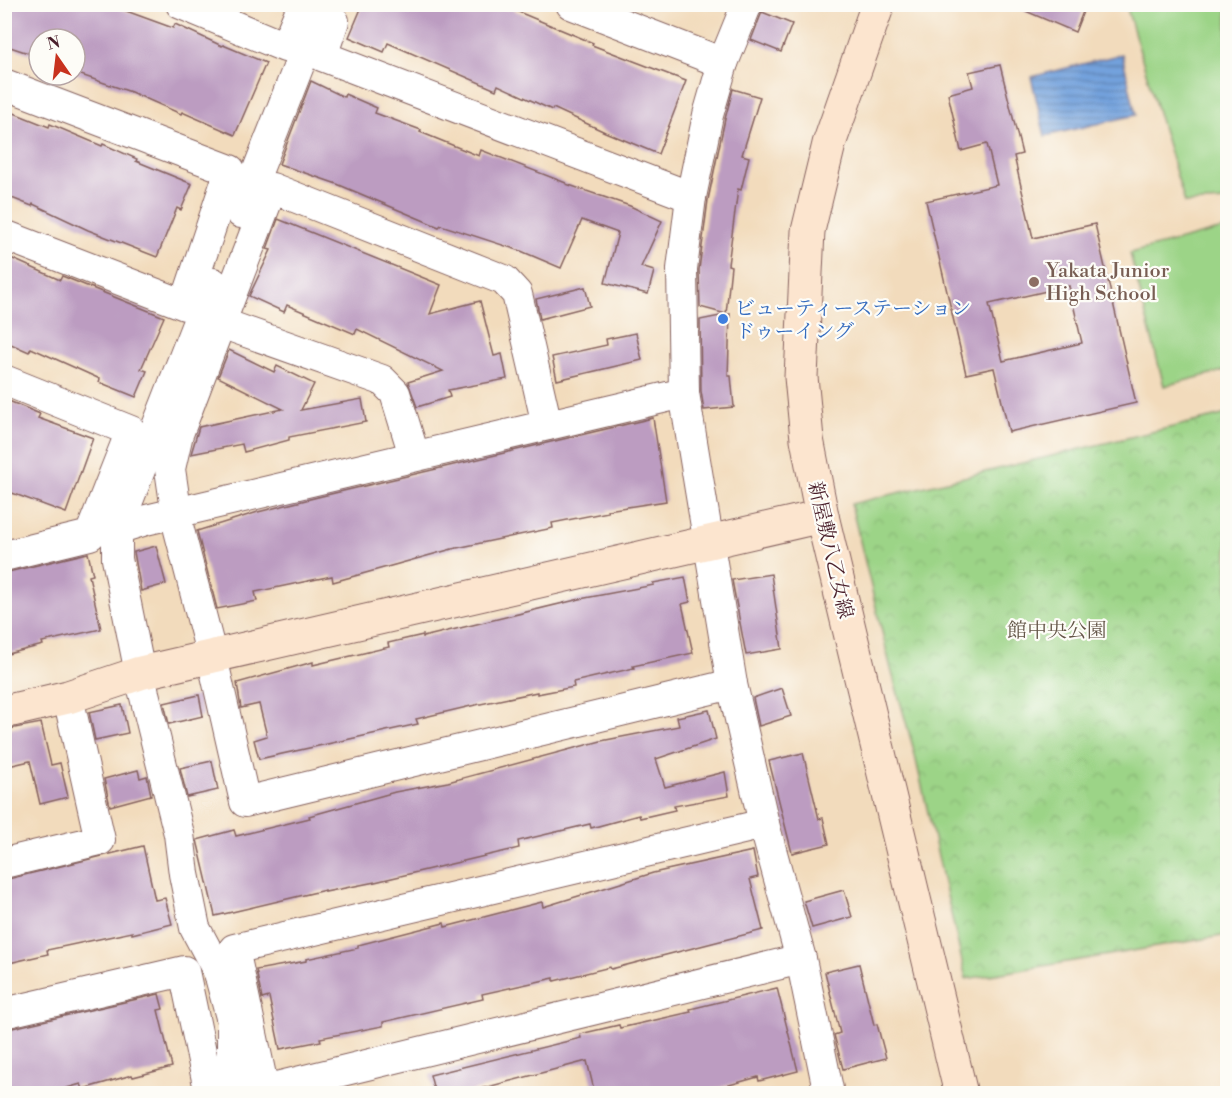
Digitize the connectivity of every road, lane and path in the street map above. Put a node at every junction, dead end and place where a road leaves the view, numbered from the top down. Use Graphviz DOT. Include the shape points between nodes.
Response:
graph roads {
  1 [pos="181,4"];
  2 [pos="303,4"];
  3 [pos="323,4"];
  4 [pos="340,4"];
  5 [pos="571,4"];
  6 [pos="747,4"];
  7 [pos="878,4"];
  8 [pos="723,63"];
  9 [pos="4,84"];
  10 [pos="691,197"];
  11 [pos="4,235"];
  12 [pos="221,322"];
  13 [pos="4,380"];
  14 [pos="684,393"];
  15 [pos="547,425"];
  16 [pos="414,455"];
  17 [pos="178,512"];
  18 [pos="822,516"];
  19 [pos="117,529"];
  20 [pos="708,542"];
  21 [pos="4,555"];
  22 [pos="212,657"];
  23 [pos="140,673"];
  24 [pos="732,684"];
  25 [pos="68,697"];
  26 [pos="4,712"];
  27 [pos="764,824"];
  28 [pos="4,863"];
  29 [pos="801,959"];
  30 [pos="4,1013"];
  31 [pos="210,1094"];
  32 [pos="236,1094"];
  33 [pos="829,1094"];
  34 [pos="961,1094"];
  1 -- 2 [label="street" via="285,47"];
  3 -- 19 [label="street"];
  4 -- 10 [label="street" via="322,56"];
  5 -- 8 [label="street"];
  6 -- 8 [label="street"];
  7 -- 18 [label="street, 新屋敷八乙女線" via="829,144 808,231 801,377 807,439"];
  8 -- 10 [label="street"];
  9 -- 11 [label="street" via="230,170 185,305"];
  10 -- 14 [label="street" via="682,269"];
  12 -- 15 [label="street" via="272,188 504,280 517,294"];
  12 -- 16 [label="street" via="382,380 395,393"];
  12 -- 17 [label="street" via="178,434 170,470"];
  13 -- 21 [label="street" via="131,431 90,535"];
  14 -- 15 [label="street"];
  14 -- 20 [label="street"];
  15 -- 16 [label="street"];
  16 -- 17 [label="street"];
  17 -- 19 [label="street"];
  17 -- 22 [label="street" via="179,530"];
  18 -- 20 [label="street"];
  18 -- 34 [label="street, 新屋敷八乙女線"];
  19 -- 23 [label="street" via="117,559"];
  20 -- 22 [label="street"];
  20 -- 24 [label="street"];
  22 -- 23 [label="street"];
  22 -- 24 [label="street" via="245,802"];
  23 -- 25 [label="street"];
  23 -- 32 [label="street" via="179,834 195,928 219,973 232,1021"];
  24 -- 27 [label="street"];
  25 -- 26 [label="street"];
  25 -- 28 [label="street" via="100,840"];
  27 -- 29 [label="street"];
  27 -- 29 [label="street" via="234,950 264,1090"];
  29 -- 33 [label="street"];
  30 -- 31 [label="street" via="184,971"];
}
